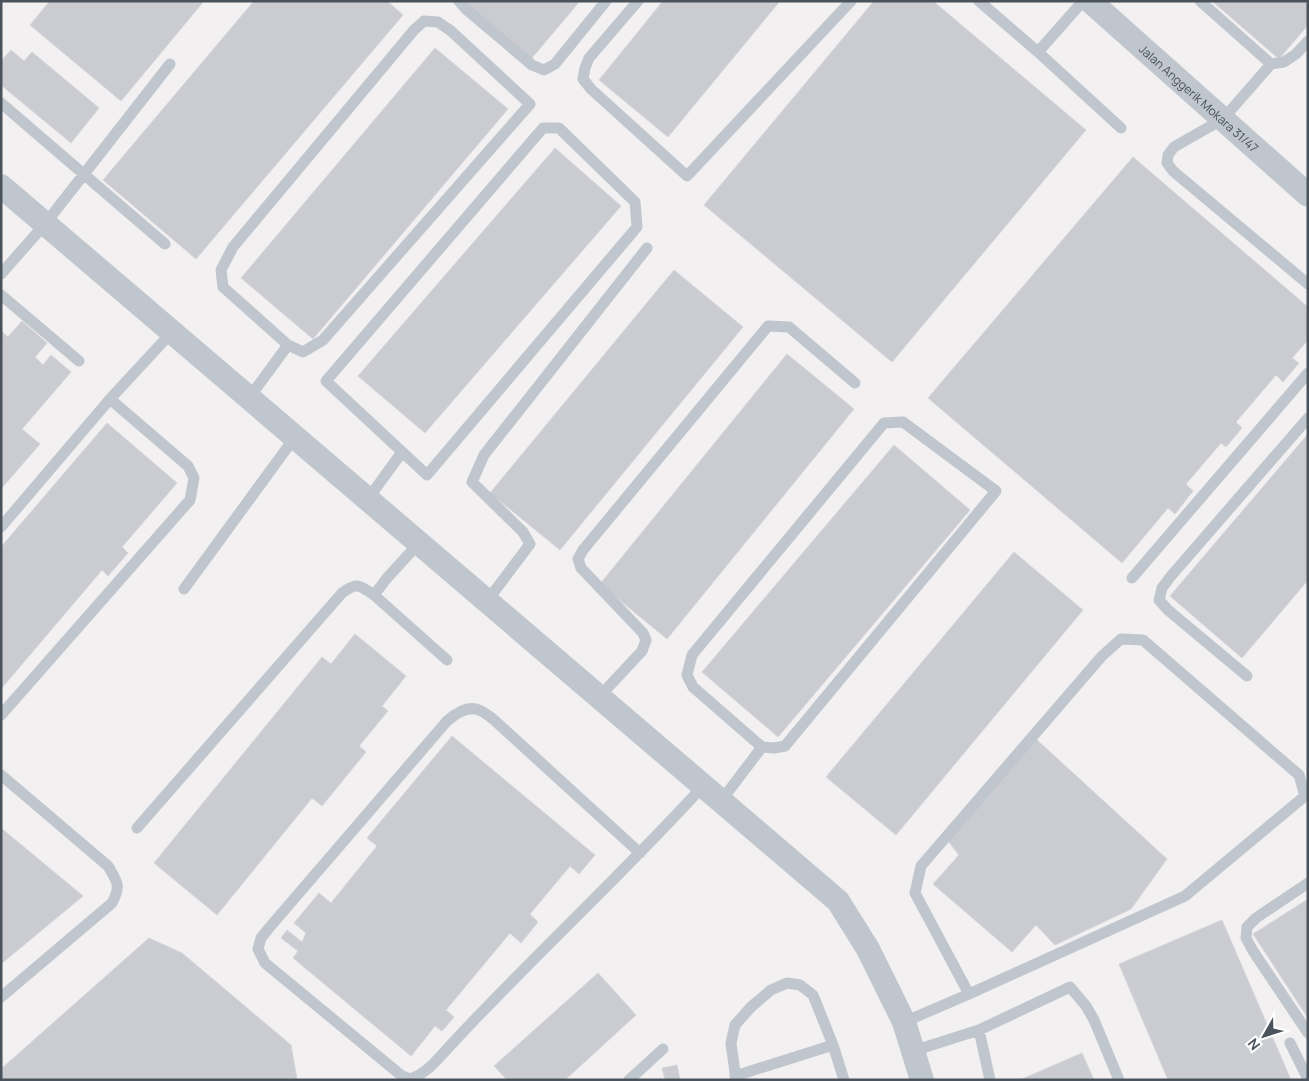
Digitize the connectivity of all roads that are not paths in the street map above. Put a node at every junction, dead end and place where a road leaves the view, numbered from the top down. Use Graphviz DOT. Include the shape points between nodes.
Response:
graph roads {
  1 [pos="459,1"];
  2 [pos="606,1"];
  3 [pos="638,1"];
  4 [pos="851,1"];
  5 [pos="979,1"];
  6 [pos="1082,1"];
  7 [pos="1090,1"];
  8 [pos="1200,1"];
  9 [pos="1308,41"];
  10 [pos="1038,52"];
  11 [pos="170,64"];
  12 [pos="1271,64"];
  13 [pos="1,103"];
  14 [pos="1223,119"];
  15 [pos="1120,128"];
  16 [pos="83,173"];
  17 [pos="1,186"];
  18 [pos="1308,195"];
  19 [pos="45,224"];
  20 [pos="165,244"];
  21 [pos="647,248"];
  22 [pos="1,274"];
  23 [pos="1308,284"];
  24 [pos="1,295"];
  25 [pos="172,332"];
  26 [pos="288,345"];
  27 [pos="79,361"];
  28 [pos="1308,373"];
  29 [pos="855,383"];
  30 [pos="249,398"];
  31 [pos="110,399"];
  32 [pos="1308,418"];
  33 [pos="295,437"];
  34 [pos="402,452"];
  35 [pos="368,499"];
  36 [pos="1,527"];
  37 [pos="419,543"];
  38 [pos="1132,578"];
  39 [pos="184,590"];
  40 [pos="374,596"];
  41 [pos="486,601"];
  42 [pos="446,660"];
  43 [pos="1247,676"];
  44 [pos="599,697"];
  45 [pos="1,715"];
  46 [pos="762,747"];
  47 [pos="1,775"];
  48 [pos="712,793"];
  49 [pos="136,828"];
  50 [pos="640,854"];
  51 [pos="1308,883"];
  52 [pos="969,994"];
  53 [pos="1,997"];
  54 [pos="904,1022"];
  55 [pos="978,1030"];
  56 [pos="1308,1033"];
  57 [pos="1290,1043"];
  58 [pos="834,1045"];
  59 [pos="664,1049"];
  60 [pos="913,1051"];
  61 [pos="736,1078"];
  62 [pos="1308,1079"];
  63 [pos="629,1080"];
  64 [pos="844,1080"];
  65 [pos="922,1080"];
  66 [pos="990,1080"];
  67 [pos="1119,1080"];
  1 -- 2 [label="lane" via="532,65 544,70 555,64"];
  3 -- 4 [label="lane" via="589,58 583,79 687,176"];
  5 -- 10 [label="lane"];
  6 -- 10 [label="lane"];
  7 -- 14 [label="street, Jalan Anggerik Mokara 31/47"];
  8 -- 12 [label="lane"];
  9 -- 12 [label="lane" via="1284,62"];
  10 -- 15 [label="lane"];
  11 -- 16 [label="lane"];
  12 -- 14 [label="lane"];
  13 -- 16 [label="lane"];
  14 -- 18 [label="street, Jalan Anggerik Mokara 31/47"];
  14 -- 23 [label="lane" via="1174,147 1167,163"];
  16 -- 19 [label="lane"];
  16 -- 20 [label="lane"];
  17 -- 19 [label="street"];
  19 -- 22 [label="lane"];
  19 -- 25 [label="street"];
  21 -- 41 [label="lane" via="484,455 472,482 523,532 530,544"];
  24 -- 27 [label="lane"];
  25 -- 30 [label="street"];
  25 -- 31 [label="lane"];
  26 -- 26 [label="lane" via="303,352 323,340 530,104 438,22 424,21 414,30 233,247 221,270 223,286"];
  26 -- 30 [label="lane"];
  28 -- 38 [label="lane"];
  29 -- 44 [label="lane" via="789,327 768,326 583,550 578,559 581,568 646,640 642,651"];
  30 -- 33 [label="street"];
  31 -- 36 [label="lane"];
  31 -- 45 [label="lane" via="188,466 194,478 190,500"];
  32 -- 43 [label="lane" via="1171,576 1162,588 1159,600"];
  33 -- 35 [label="street"];
  33 -- 39 [label="lane"];
  34 -- 34 [label="lane" via="326,382 542,128 559,128 635,202 638,227 427,474"];
  34 -- 35 [label="lane"];
  35 -- 37 [label="street"];
  37 -- 40 [label="lane"];
  37 -- 41 [label="street"];
  40 -- 42 [label="lane"];
  40 -- 49 [label="lane" via="358,586 350,586 342,593"];
  41 -- 44 [label="street"];
  44 -- 48 [label="street"];
  46 -- 46 [label="lane" via="693,687 687,675 692,656 884,423 903,422 996,491 785,746"];
  46 -- 48 [label="lane"];
  47 -- 53 [label="lane" via="108,866 118,883 112,904"];
  48 -- 50 [label="lane"];
  48 -- 54 [label="street" via="838,901 868,949"];
  50 -- 50 [label="lane" via="493,719 478,709 468,709 447,721 269,928 258,949 265,963 402,1076 410,1079 418,1077 434,1063"];
  51 -- 56 [label="lane" via="1256,918 1247,927 1246,938"];
  52 -- 52 [label="lane" via="915,893 921,866 1102,656 1121,639 1143,640 1299,774 1305,796 1185,896"];
  52 -- 54 [label="lane"];
  54 -- 60 [label="street"];
  55 -- 60 [label="lane"];
  55 -- 66 [label="lane"];
  55 -- 67 [label="lane" via="1070,987 1094,1020"];
  57 -- 62 [label="lane"];
  58 -- 61 [label="lane"];
  58 -- 61 [label="lane" via="813,995 800,985 787,983 771,990 735,1025 731,1043"];
  58 -- 64 [label="lane"];
  59 -- 63 [label="lane"];
  60 -- 65 [label="street"];
}
